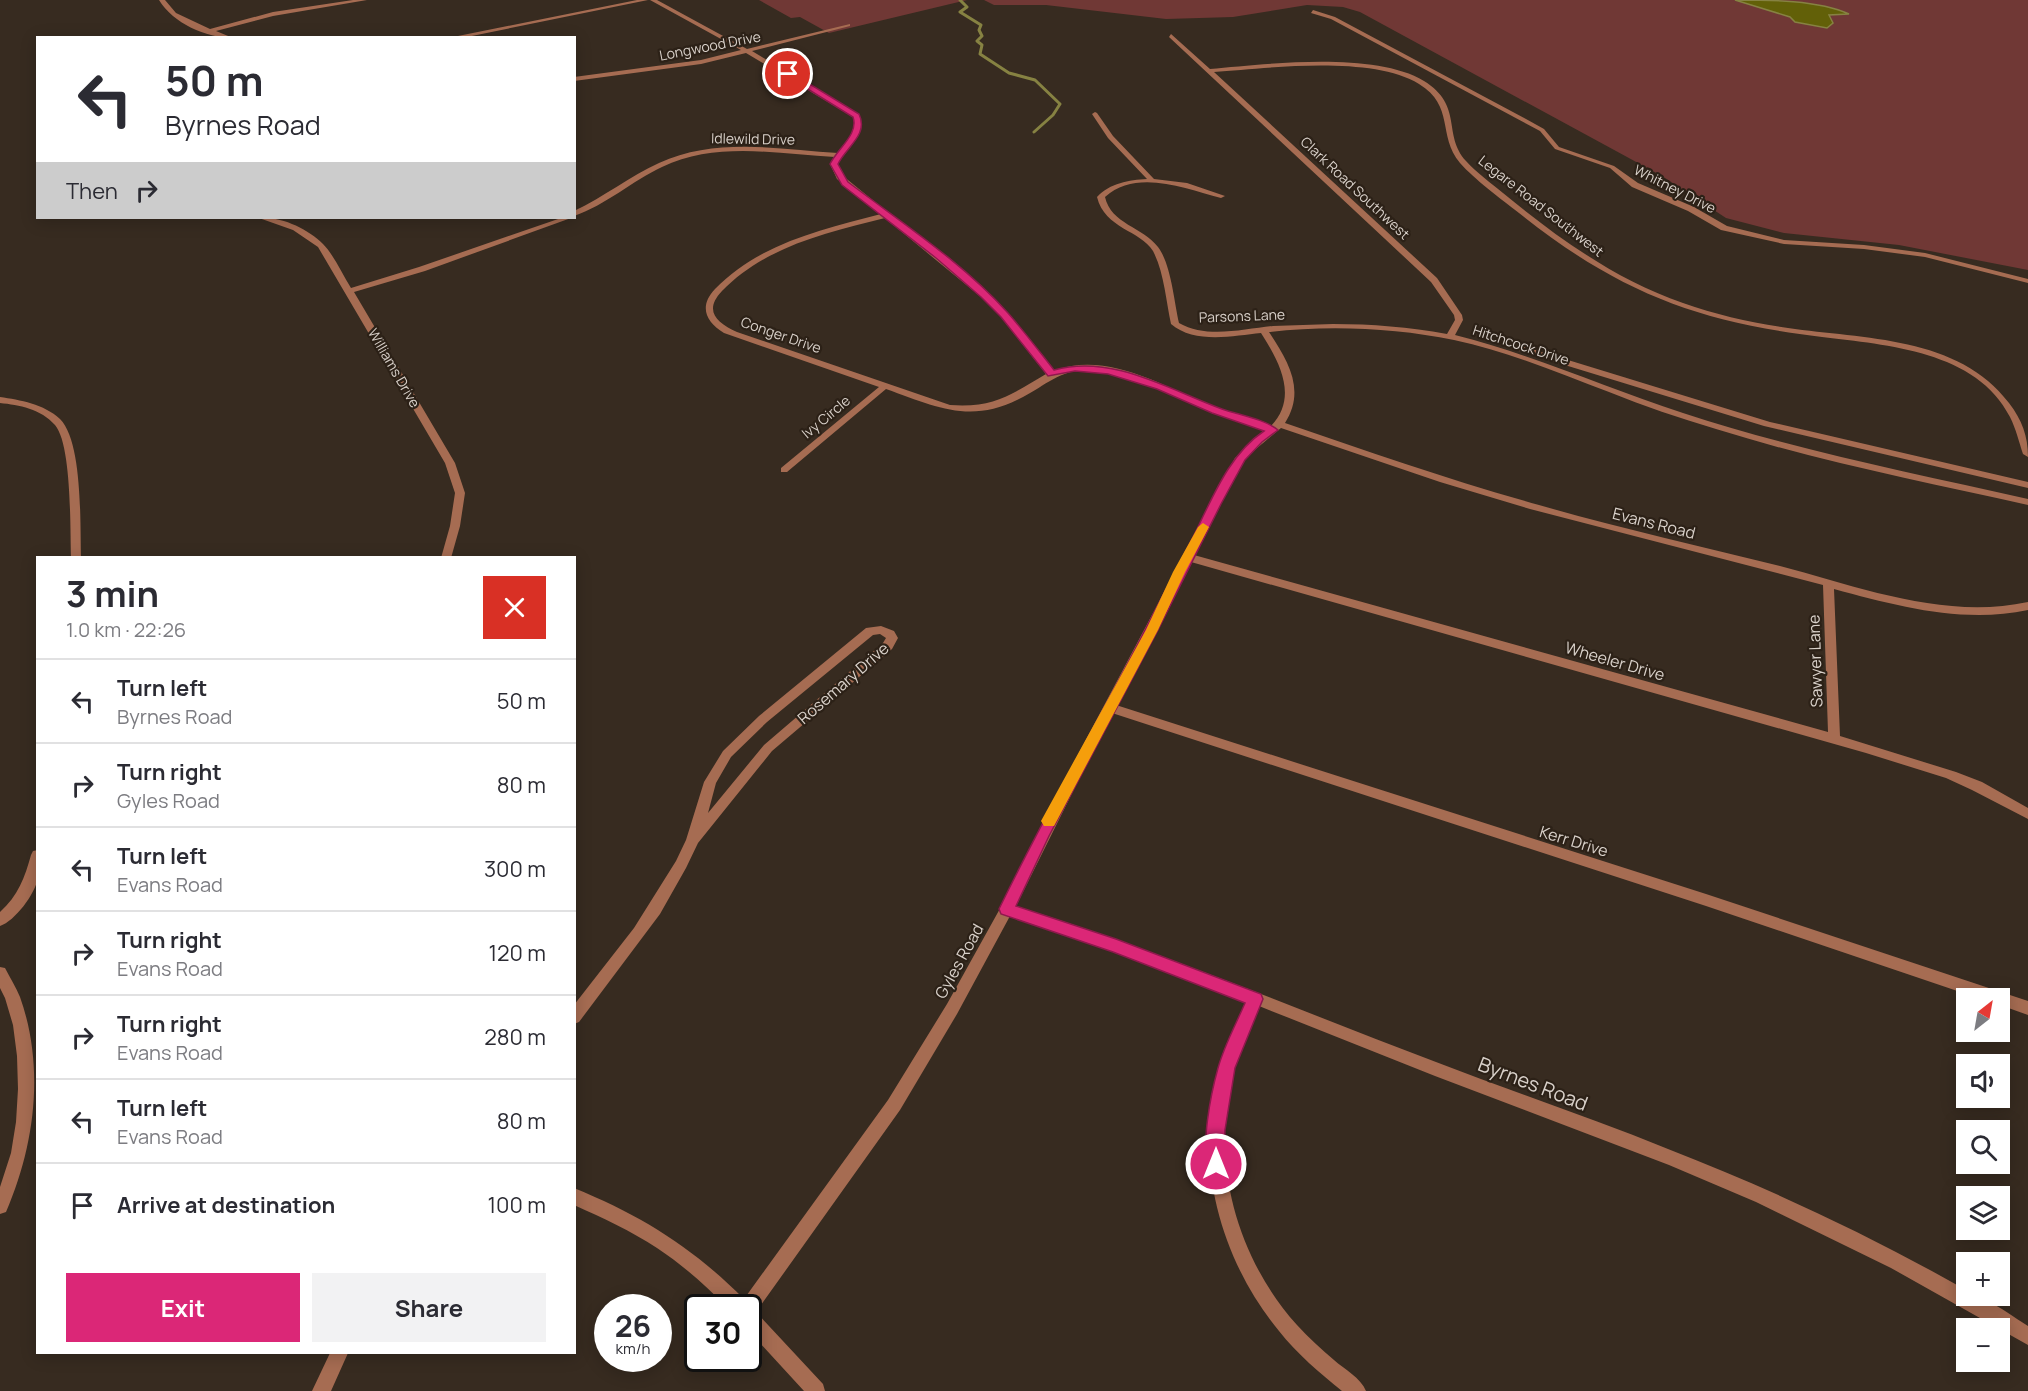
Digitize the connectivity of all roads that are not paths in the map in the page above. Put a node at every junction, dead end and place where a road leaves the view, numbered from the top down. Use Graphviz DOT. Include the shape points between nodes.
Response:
graph roads {
  1 [pos="162,0"];
  2 [pos="364,0"];
  3 [pos="645,0"];
  4 [pos="653,0"];
  5 [pos="1313,12"];
  6 [pos="848,25"];
  7 [pos="211,31"];
  8 [pos="225,36"];
  9 [pos="461,36"];
  10 [pos="1171,36"];
  11 [pos="747,52"];
  12 [pos="1208,71"];
  13 [pos="576,79"];
  14 [pos="1095,114"];
  15 [pos="838,155"];
  16 [pos="1151,179"];
  17 [pos="1221,196"];
  18 [pos="576,213"];
  19 [pos="887,215"];
  20 [pos="266,219"];
  21 [pos="564,219"];
  22 [pos="2028,281"];
  23 [pos="349,291"];
  24 [pos="1263,330"];
  25 [pos="1450,337"];
  26 [pos="1463,340"];
  27 [pos="1052,374"];
  28 [pos="885,386"];
  29 [pos="0,400"];
  30 [pos="1276,427"];
  31 [pos="2028,454"];
  32 [pos="784,470"];
  33 [pos="2028,485"];
  34 [pos="2028,502"];
  35 [pos="76,556"];
  36 [pos="447,556"];
  37 [pos="1187,557"];
  38 [pos="1828,583"];
  39 [pos="2028,606"];
  40 [pos="1110,708"];
  41 [pos="1834,738"];
  42 [pos="2028,814"];
  43 [pos="693,840"];
  44 [pos="36,862"];
  45 [pos="1007,909"];
  46 [pos="0,920"];
  47 [pos="0,973"];
  48 [pos="1255,999"];
  49 [pos="2028,1008"];
  50 [pos="576,1014"];
  51 [pos="576,1197"];
  52 [pos="0,1206"];
  53 [pos="727,1294"];
  54 [pos="758,1294"];
  55 [pos="762,1331"];
  56 [pos="2028,1336"];
  57 [pos="339,1354"];
  58 [pos="321,1391"];
  59 [pos="816,1391"];
  60 [pos="1357,1391"];
  1 -- 7 [label="street" via="173,15"];
  2 -- 7 [label="street" via="273,14"];
  3 -- 9 [label="street"];
  4 -- 11 [label="street"];
  5 -- 22 [label="street, Whitney Drive" via="1333,18 1542,130 1557,148 1612,167 1635,185 1691,208 1724,228 1784,242 1925,255"];
  6 -- 11 [label="street, Longwood Drive"];
  7 -- 8 [label="street"];
  10 -- 12 [label="street"];
  11 -- 13 [label="street, Longwood Drive" via="687,65"];
  11 -- 15 [label="street" via="856,116 857,133"];
  12 -- 25 [label="street, Clark Road Southwest" via="1434,280 1458,315"];
  12 -- 31 [label="street, Legare Road Southwest" via="1292,65 1354,66 1414,79 1443,102 1453,145 1463,162 1592,264 1649,293 1714,316 1784,330 1888,342 1942,358 1967,370 2003,398 2016,415"];
  14 -- 16 [label="street" via="1110,137"];
  15 -- 18 [label="street, Idlewild Drive" via="748,150 690,154 667,162"];
  15 -- 19 [label="street" via="834,164 840,177"];
  16 -- 17 [label="street, Parsons Lane" via="1173,181"];
  16 -- 24 [label="street, Parsons Lane" via="1113,188 1101,202 1158,254 1174,324 1202,332"];
  19 -- 27 [label="street" via="984,295"];
  19 -- 28 [label="street, Conger Drive" via="763,254 722,286 707,309 712,321 724,330"];
  20 -- 23 [label="street, Williams Drive" via="296,228 313,239"];
  21 -- 23 [label="street"];
  23 -- 36 [label="street, Williams Drive" via="456,478 460,493"];
  24 -- 25 [label="street, Parsons Lane" via="1376,327"];
  24 -- 30 [label="street" via="1284,363 1290,383 1288,405"];
  25 -- 26 [label="street, Parsons Lane"];
  26 -- 33 [label="street, Hitchcock Drive" via="1515,347 1805,435"];
  26 -- 34 [label="street, Hitchcock Drive" via="1720,427 1862,465"];
  27 -- 28 [label="street, Conger Drive" via="1010,400 970,409 949,408"];
  27 -- 30 [label="street, Evans Road" via="1075,368 1109,371 1161,387 1216,411"];
  28 -- 32 [label="street, Ivy Circle"];
  29 -- 35 [label="street" via="43,412 55,419 65,433"];
  30 -- 37 [label="street, Gyles Road" via="1240,459"];
  30 -- 38 [label="street, Evans Road" via="1500,498"];
  37 -- 40 [label="street, Gyles Road"];
  37 -- 41 [label="street, Wheeler Drive"];
  38 -- 39 [label="street, Evans Road" via="1969,613 2003,613"];
  38 -- 41 [label="street, Sawyer Lane"];
  40 -- 45 [label="street, Gyles Road"];
  40 -- 49 [label="street, Kerr Drive"];
  41 -- 42 [label="street, Wheeler Drive" via="1951,775"];
  43 -- 43 [label="street, Rosemary Drive" via="768,748 888,646 890,634 870,631 743,737 717,768"];
  43 -- 50 [label="street" via="665,897"];
  44 -- 46 [label="street" via="23,896"];
  45 -- 48 [label="street, Byrnes Road" via="1071,929"];
  45 -- 54 [label="street, Gyles Road" via="894,1105"];
  47 -- 52 [label="street" via="21,1022 26,1083 21,1139 7,1194"];
  48 -- 56 [label="street, Byrnes Road" via="1670,1157 1767,1198 1917,1272"];
  48 -- 60 [label="street" via="1236,1040 1220,1098 1216,1130 1220,1189 1241,1254 1278,1317"];
  51 -- 53 [label="street" via="673,1248"];
  55 -- 59 [label="street"];
  57 -- 58 [label="street"];
}
